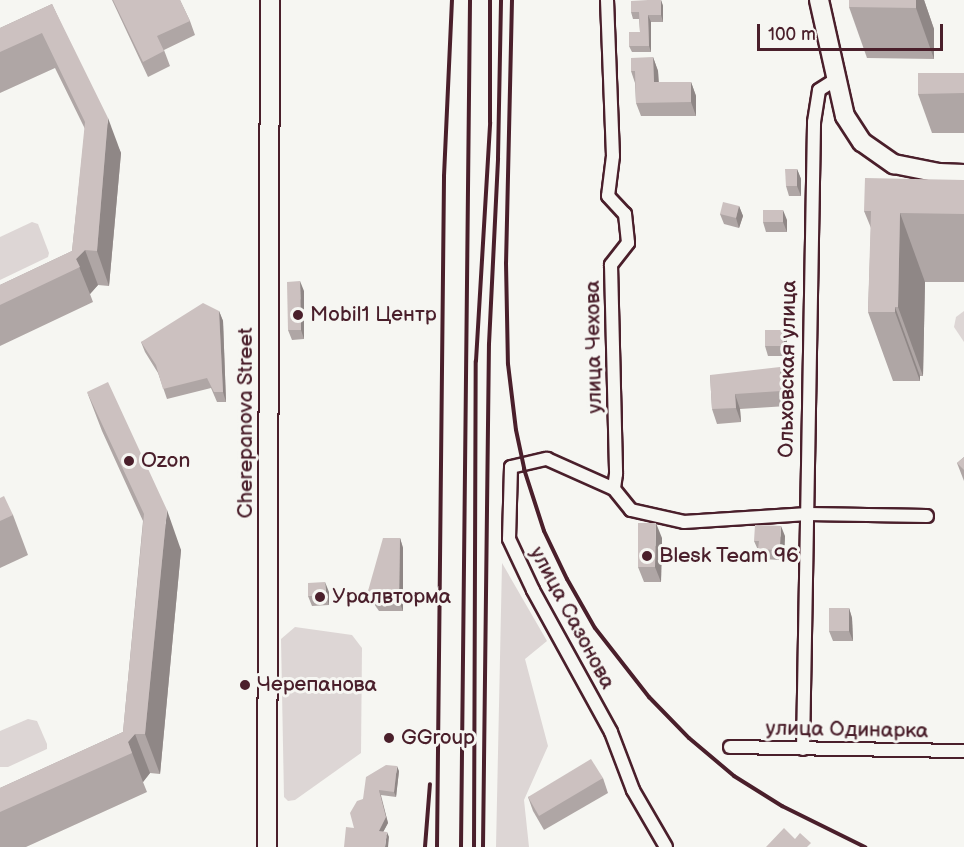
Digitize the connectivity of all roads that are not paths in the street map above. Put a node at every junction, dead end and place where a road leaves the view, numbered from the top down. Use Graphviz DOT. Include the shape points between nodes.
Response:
graph roads {
  1 [pos="270,0"];
  2 [pos="607,0"];
  3 [pos="819,0"];
  4 [pos="835,80"];
  5 [pos="964,174"];
  6 [pos="614,489"];
  7 [pos="808,514"];
  8 [pos="927,516"];
  9 [pos="730,747"];
  10 [pos="803,749"];
  11 [pos="964,751"];
  12 [pos="267,847"];
  13 [pos="666,847"];
  1 -- 12 [label="main road, Cherepanova Street"];
  2 -- 6 [label="street, улица Чехова" via="613,156 608,196 625,214 628,243 611,265"];
  3 -- 4 [label="main road"];
  4 -- 5 [label="main road" via="845,116 862,142 894,164"];
  4 -- 7 [label="street, Ольховская улица" via="819,90 814,122"];
  6 -- 7 [label="street, улица Сазонова" via="631,510 684,522"];
  6 -- 13 [label="street, улица Сазонова" via="547,459 511,467 509,539 611,732 633,790"];
  7 -- 8 [label="street, улица Сазонова"];
  7 -- 10 [label="street, Ольховская улица"];
  9 -- 10 [label="street, улица Одинарка"];
  10 -- 11 [label="street, улица Одинарка"];
}
